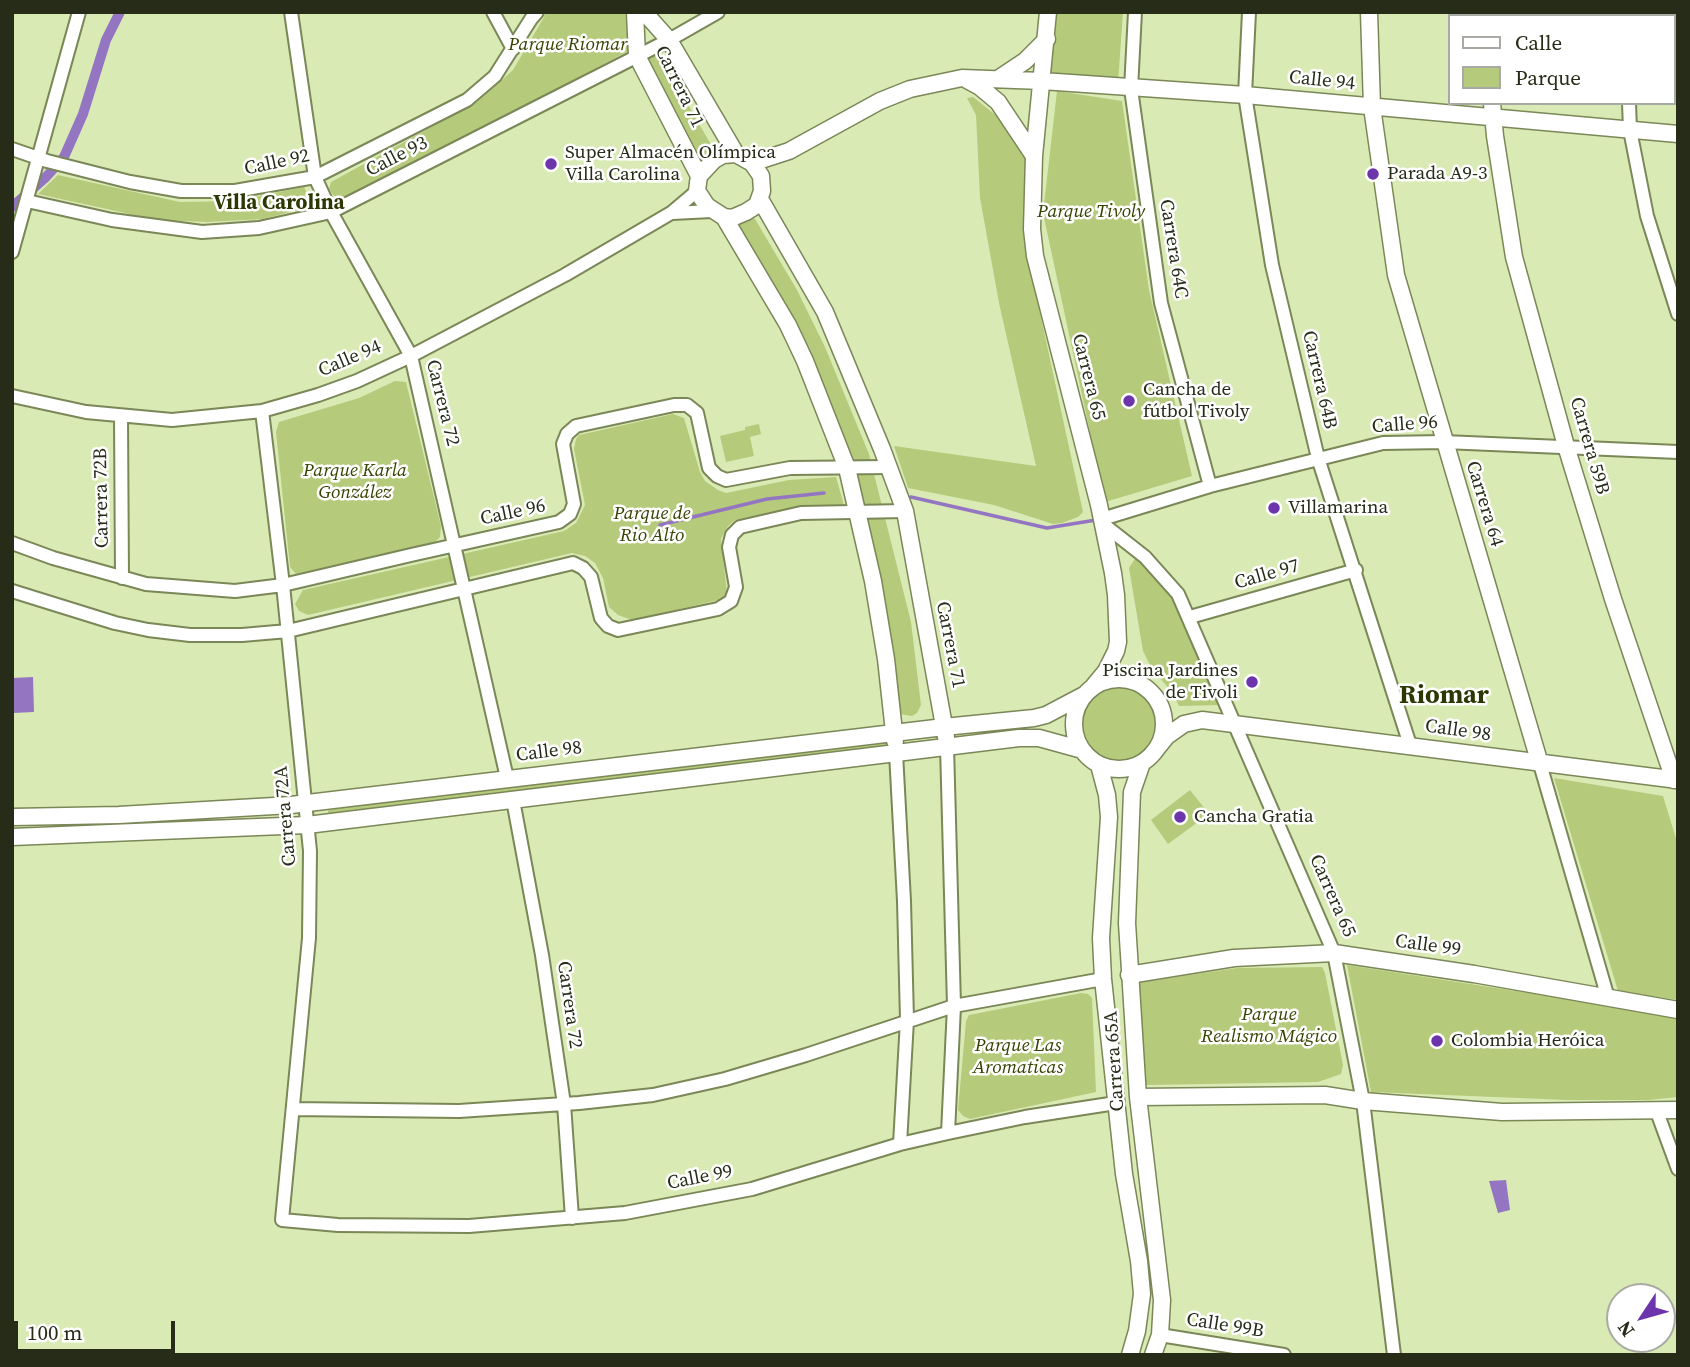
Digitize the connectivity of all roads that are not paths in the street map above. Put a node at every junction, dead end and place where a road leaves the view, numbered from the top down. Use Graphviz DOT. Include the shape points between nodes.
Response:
graph roads {
  1 [pos="79,12"];
  2 [pos="291,12"];
  3 [pos="493,12"];
  4 [pos="537,12"];
  5 [pos="635,12"];
  6 [pos="644,12"];
  7 [pos="718,12"];
  8 [pos="1048,12"];
  9 [pos="1135,12"];
  10 [pos="1249,12"];
  11 [pos="1369,12"];
  12 [pos="1047,39"];
  13 [pos="669,40"];
  14 [pos="513,49"];
  15 [pos="637,56"];
  16 [pos="962,78"];
  17 [pos="998,79"];
  18 [pos="1042,81"];
  19 [pos="1131,89"];
  20 [pos="1245,95"];
  21 [pos="1629,105"];
  22 [pos="1372,107"];
  23 [pos="1493,110"];
  24 [pos="1038,114"];
  25 [pos="1011,121"];
  26 [pos="1630,130"];
  27 [pos="1678,134"];
  28 [pos="12,149"];
  29 [pos="789,151"];
  30 [pos="736,154"];
  31 [pos="1034,156"];
  32 [pos="43,160"];
  33 [pos="752,163"];
  34 [pos="316,177"];
  35 [pos="698,183"];
  36 [pos="761,191"];
  37 [pos="29,194"];
  38 [pos="331,212"];
  39 [pos="671,214"];
  40 [pos="718,214"];
  41 [pos="12,252"];
  42 [pos="1678,314"];
  43 [pos="411,356"];
  44 [pos="12,396"];
  45 [pos="262,411"];
  46 [pos="121,417"];
  47 [pos="1444,442"];
  48 [pos="1566,446"];
  49 [pos="1678,452"];
  50 [pos="1318,458"];
  51 [pos="889,467"];
  52 [pos="847,468"];
  53 [pos="1210,486"];
  54 [pos="856,510"];
  55 [pos="905,511"];
  56 [pos="1102,521"];
  57 [pos="12,543"];
  58 [pos="455,545"];
  59 [pos="1356,570"];
  60 [pos="122,578"];
  61 [pos="284,585"];
  62 [pos="464,589"];
  63 [pos="12,592"];
  64 [pos="1190,617"];
  65 [pos="288,631"];
  66 [pos="1088,692"];
  67 [pos="1233,723"];
  68 [pos="944,727"];
  69 [pos="894,733"];
  70 [pos="1410,745"];
  71 [pos="947,746"];
  72 [pos="1158,747"];
  73 [pos="1079,749"];
  74 [pos="896,753"];
  75 [pos="1142,763"];
  76 [pos="1540,764"];
  77 [pos="1099,765"];
  78 [pos="507,778"];
  79 [pos="1676,784"];
  80 [pos="513,800"];
  81 [pos="305,804"];
  82 [pos="12,817"];
  83 [pos="307,825"];
  84 [pos="12,837"];
  85 [pos="1334,953"];
  86 [pos="1129,975"];
  87 [pos="1103,979"];
  88 [pos="1608,998"];
  89 [pos="954,1006"];
  90 [pos="1678,1010"];
  91 [pos="907,1020"];
  92 [pos="1138,1097"];
  93 [pos="1363,1101"];
  94 [pos="564,1104"];
  95 [pos="1116,1104"];
  96 [pos="293,1109"];
  97 [pos="1678,1110"];
  98 [pos="1657,1112"];
  99 [pos="948,1133"];
  100 [pos="900,1144"];
  101 [pos="1678,1169"];
  102 [pos="572,1218"];
  103 [pos="282,1220"];
  104 [pos="1160,1335"];
  105 [pos="1130,1355"];
  106 [pos="1153,1355"];
  107 [pos="1284,1355"];
  108 [pos="1394,1355"];
  1 -- 32 [label="street"];
  2 -- 34 [label="street, Carrera 72"];
  3 -- 14 [label="street"];
  4 -- 14 [label="street, Calle 92"];
  5 -- 15 [label="street, Carrera 71"];
  6 -- 13 [label="street, Carrera 71"];
  7 -- 13 [label="street, Calle 93"];
  8 -- 12 [label="street, Carrera 65"];
  9 -- 19 [label="street, Carrera 64C"];
  10 -- 20 [label="street, Carrera 64B"];
  11 -- 22 [label="street, Carrera 64"];
  12 -- 17 [label="street"];
  12 -- 18 [label="street, Carrera 65"];
  13 -- 15 [label="street, Calle 93"];
  13 -- 30 [label="street, Carrera 71"];
  14 -- 34 [label="street, Calle 92" via="495,76 467,100"];
  15 -- 35 [label="street, Carrera 71"];
  15 -- 38 [label="street, Calle 93"];
  16 -- 17 [label="street, Calle 94"];
  16 -- 25 [label="street" via="989,93"];
  16 -- 29 [label="street, Calle 94" via="880,101"];
  17 -- 18 [label="street, Calle 94"];
  18 -- 19 [label="street, Calle 94"];
  18 -- 24 [label="street, Carrera 65"];
  19 -- 20 [label="street, Calle 94"];
  19 -- 53 [label="street, Carrera 64C" via="1161,303"];
  20 -- 22 [label="street, Calle 94"];
  20 -- 50 [label="street, Carrera 64B" via="1272,265"];
  21 -- 26 [label="street"];
  22 -- 23 [label="street, Calle 94"];
  22 -- 47 [label="street, Carrera 64" via="1396,275"];
  23 -- 26 [label="street, Calle 94"];
  23 -- 48 [label="street, Carrera 59B" via="1514,257"];
  24 -- 25 [label="street"];
  24 -- 31 [label="street, Carrera 65"];
  25 -- 31 [label="street"];
  26 -- 27 [label="street, Calle 94"];
  26 -- 42 [label="street" via="1647,216"];
  28 -- 32 [label="street, Calle 92"];
  29 -- 33 [label="street, Calle 94"];
  29 -- 36 [label="street, Calle 94"];
  30 -- 33 [label="street"];
  30 -- 35 [label="street" via="714,160"];
  31 -- 56 [label="street, Carrera 65" via="1035,256"];
  32 -- 34 [label="street, Calle 92" via="181,191 235,191"];
  32 -- 37 [label="street"];
  33 -- 36 [label="street" via="761,176"];
  34 -- 38 [label="street, Carrera 72"];
  35 -- 39 [label="street, Calle 94"];
  35 -- 40 [label="street"];
  36 -- 40 [label="street" via="757,205 740,216"];
  36 -- 51 [label="street, Carrera 71" via="825,312"];
  37 -- 38 [label="street, Calle 93" via="112,220 202,232 259,228"];
  37 -- 41 [label="street"];
  38 -- 43 [label="street, Carrera 72"];
  39 -- 40 [label="street, Calle 94"];
  39 -- 43 [label="street, Calle 94"];
  40 -- 52 [label="street" via="788,325"];
  43 -- 45 [label="street, Calle 94" via="357,381"];
  43 -- 58 [label="street, Carrera 72"];
  44 -- 46 [label="street, Calle 94"];
  45 -- 46 [label="street, Calle 94" via="172,419"];
  45 -- 61 [label="street, Carrera 72A"];
  46 -- 60 [label="street, Carrera 72B"];
  47 -- 48 [label="street, Calle 96"];
  47 -- 50 [label="street, Calle 96" via="1383,443"];
  47 -- 76 [label="street, Carrera 64"];
  48 -- 49 [label="street, Calle 96"];
  48 -- 79 [label="street, Carrera 59B"];
  50 -- 53 [label="street, Calle 96"];
  50 -- 59 [label="street, Carrera 64B"];
  51 -- 52 [label="street, Calle 96"];
  51 -- 55 [label="street, Carrera 71"];
  52 -- 54 [label="street"];
  52 -- 58 [label="street, Calle 96" via="790,468 726,480 709,468 697,414 687,405 674,405 576,426 567,434 562,444 574,504 559,522"];
  53 -- 56 [label="street, Calle 96"];
  54 -- 55 [label="street"];
  54 -- 62 [label="street" via="801,513 740,527 729,547 736,587 731,601 718,609 618,630 601,618 591,577 573,563"];
  54 -- 69 [label="street" via="873,581"];
  55 -- 68 [label="street, Carrera 71"];
  56 -- 64 [label="street, Carrera 65" via="1165,577"];
  56 -- 66 [label="street" via="1113,573 1118,642 1112,660"];
  57 -- 60 [label="street, Calle 96"];
  58 -- 61 [label="street, Calle 96"];
  58 -- 62 [label="street, Carrera 72"];
  59 -- 64 [label="street, Calle 97"];
  59 -- 70 [label="street, Carrera 64B"];
  60 -- 61 [label="street, Calle 96" via="202,590"];
  61 -- 65 [label="street, Carrera 72A"];
  62 -- 65 [label="street"];
  62 -- 78 [label="street, Carrera 72"];
  63 -- 65 [label="street" via="149,630 190,635"];
  64 -- 67 [label="street, Carrera 65"];
  65 -- 81 [label="street, Carrera 72A"];
  66 -- 68 [label="street, Calle 98" via="1040,717"];
  66 -- 72 [label="street" via="1112,680 1124,680 1153,695 1164,726"];
  66 -- 73 [label="street" via="1078,705 1073,726"];
  67 -- 70 [label="street, Calle 98"];
  67 -- 72 [label="street, Calle 98" via="1202,720 1184,724"];
  67 -- 85 [label="street, Carrera 65"];
  68 -- 69 [label="street, Calle 98"];
  68 -- 71 [label="street, Carrera 71"];
  69 -- 74 [label="street"];
  69 -- 78 [label="street, Calle 98"];
  70 -- 76 [label="street, Calle 98"];
  71 -- 73 [label="street" via="1039,738"];
  71 -- 74 [label="street"];
  71 -- 89 [label="street, Carrera 71"];
  72 -- 75 [label="street"];
  73 -- 77 [label="street"];
  74 -- 80 [label="street"];
  74 -- 91 [label="street"];
  75 -- 77 [label="street" via="1128,769"];
  75 -- 86 [label="street, Carrera 65A" via="1132,792 1129,825"];
  76 -- 79 [label="street, Calle 98"];
  76 -- 88 [label="street, Carrera 64"];
  77 -- 87 [label="street, Carrera 65A" via="1109,817 1101,938"];
  78 -- 81 [label="street, Calle 98"];
  80 -- 83 [label="street"];
  80 -- 94 [label="street, Carrera 72"];
  81 -- 82 [label="street, Calle 98"];
  81 -- 83 [label="street, Carrera 72A"];
  83 -- 84 [label="street"];
  83 -- 96 [label="street, Carrera 72A" via="309,938"];
  85 -- 86 [label="street, Calle 99" via="1234,958"];
  85 -- 88 [label="street, Calle 99"];
  85 -- 93 [label="street, Carrera 65"];
  86 -- 92 [label="street, Carrera 65A"];
  87 -- 89 [label="street"];
  87 -- 95 [label="street, Carrera 65A"];
  88 -- 90 [label="street, Calle 99"];
  89 -- 91 [label="street"];
  89 -- 99 [label="street, Carrera 71"];
  91 -- 94 [label="street" via="725,1079 653,1095"];
  91 -- 100 [label="street"];
  92 -- 93 [label="street" via="1325,1095"];
  92 -- 104 [label="street, Carrera 65A" via="1162,1300"];
  93 -- 98 [label="street" via="1502,1112"];
  93 -- 108 [label="street, Carrera 65"];
  94 -- 96 [label="street" via="459,1111"];
  94 -- 102 [label="street, Carrera 72"];
  95 -- 99 [label="street, Calle 99"];
  95 -- 105 [label="street, Carrera 65A" via="1142,1294"];
  96 -- 103 [label="street, Carrera 72A"];
  97 -- 98 [label="street"];
  98 -- 101 [label="street"];
  99 -- 100 [label="street, Calle 99"];
  100 -- 102 [label="street, Calle 99" via="752,1189"];
  102 -- 103 [label="street, Calle 99" via="404,1227"];
  104 -- 106 [label="street, Carrera 65A"];
  104 -- 107 [label="street, Calle 99B"];
}
